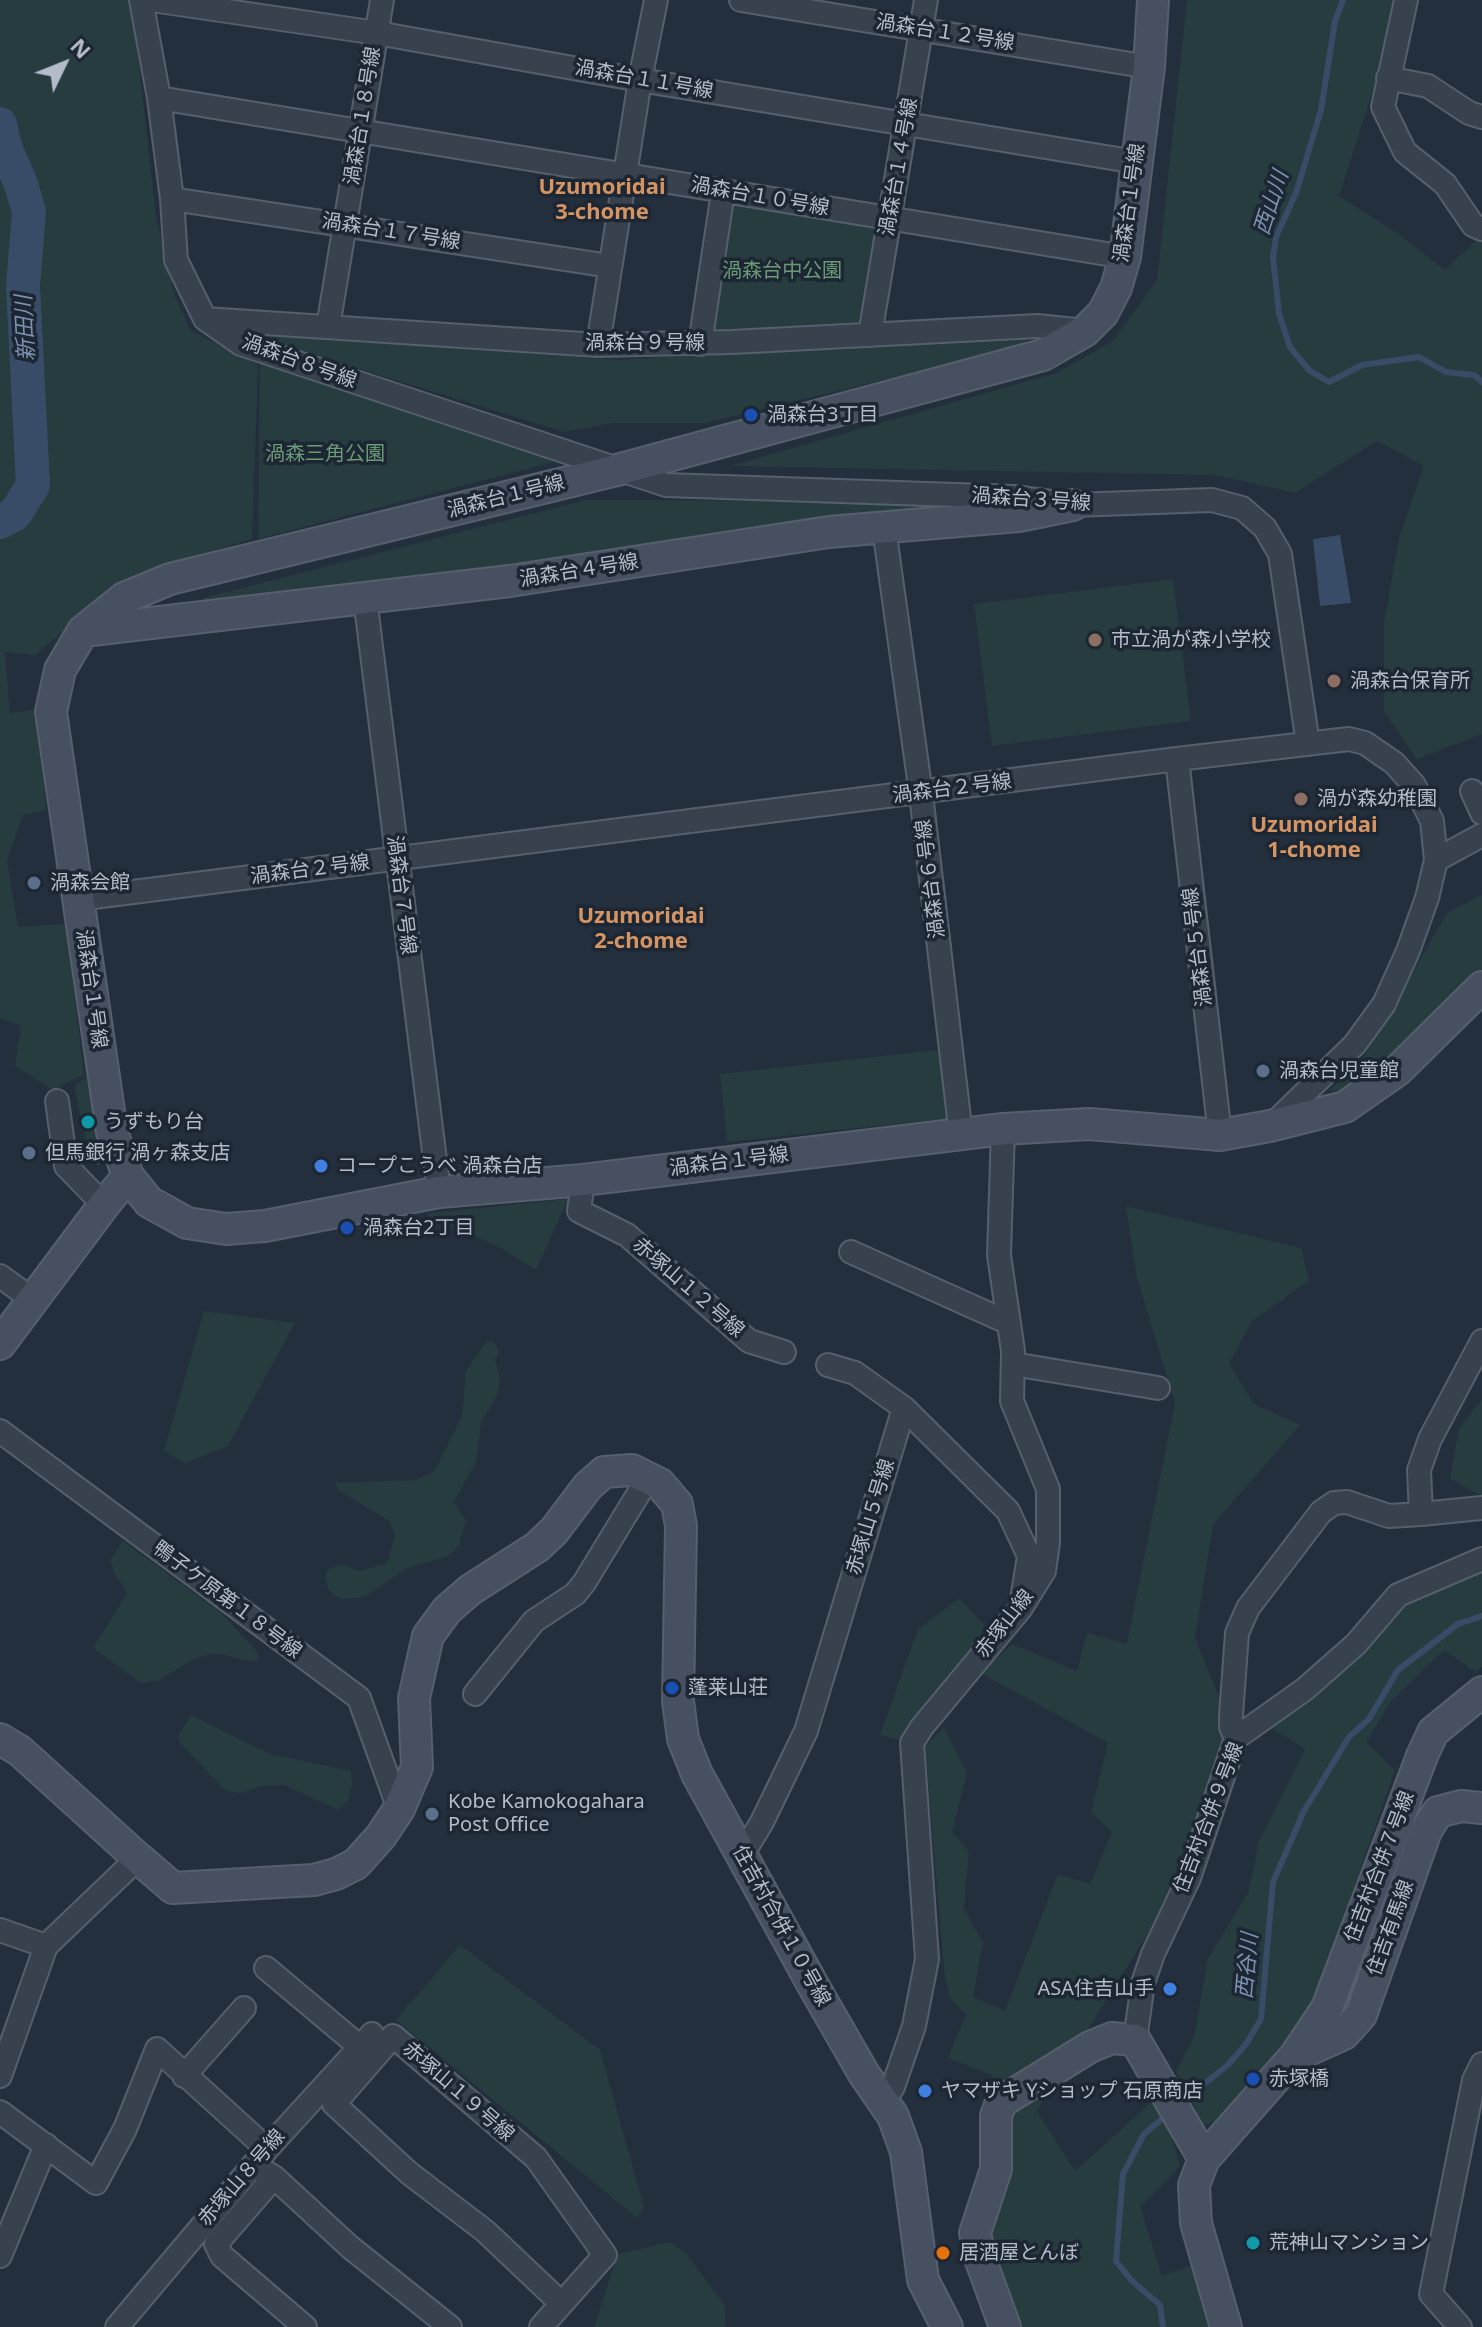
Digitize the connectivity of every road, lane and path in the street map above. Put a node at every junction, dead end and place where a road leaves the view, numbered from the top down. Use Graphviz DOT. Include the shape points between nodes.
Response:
graph roads {
  1 [pos="141,0"];
  2 [pos="152,0"];
  3 [pos="382,0"];
  4 [pos="656,0"];
  5 [pos="741,0"];
  6 [pos="926,0"];
  7 [pos="1153,0"];
  8 [pos="1406,0"];
  9 [pos="921,29"];
  10 [pos="377,33"];
  11 [pos="1149,67"];
  12 [pos="1388,78"];
  13 [pos="640,80"];
  14 [pos="159,98"];
  15 [pos="1482,117"];
  16 [pos="907,124"];
  17 [pos="360,130"];
  18 [pos="1136,162"];
  19 [pos="625,174"];
  20 [pos="723,192"];
  21 [pos="172,199"];
  22 [pos="890,219"];
  23 [pos="344,225"];
  24 [pos="1482,229"];
  25 [pos="1125,257"];
  26 [pos="610,266"];
  27 [pos="205,319"];
  28 [pos="328,327"];
  29 [pos="1085,331"];
  30 [pos="870,335"];
  31 [pos="700,344"];
  32 [pos="598,345"];
  33 [pos="617,470"];
  34 [pos="1073,505"];
  35 [pos="884,528"];
  36 [pos="365,598"];
  37 [pos="83,631"];
  38 [pos="1308,744"];
  39 [pos="1177,759"];
  40 [pos="921,794"];
  41 [pos="1482,835"];
  42 [pos="396,860"];
  43 [pos="1436,860"];
  44 [pos="78,899"];
  45 [pos="1480,995"];
  46 [pos="57,1101"];
  47 [pos="1270,1126"];
  48 [pos="1003,1129"];
  49 [pos="961,1135"];
  50 [pos="1220,1135"];
  51 [pos="128,1176"];
  52 [pos="583,1180"];
  53 [pos="439,1192"];
  54 [pos="104,1205"];
  55 [pos="851,1252"];
  56 [pos="0,1276"];
  57 [pos="33,1300"];
  58 [pos="1009,1323"];
  59 [pos="1482,1341"];
  60 [pos="0,1344"];
  61 [pos="784,1352"];
  62 [pos="1013,1364"];
  63 [pos="828,1365"];
  64 [pos="1158,1388"];
  65 [pos="904,1408"];
  66 [pos="0,1431"];
  67 [pos="648,1478"];
  68 [pos="1482,1508"];
  69 [pos="1421,1514"];
  70 [pos="1482,1559"];
  71 [pos="1021,1608"];
  72 [pos="1482,1692"];
  73 [pos="475,1694"];
  74 [pos="1236,1738"];
  75 [pos="0,1739"];
  76 [pos="1482,1808"];
  77 [pos="399,1809"];
  78 [pos="742,1855"];
  79 [pos="138,1858"];
  80 [pos="0,1930"];
  81 [pos="46,1946"];
  82 [pos="266,1968"];
  83 [pos="244,2008"];
  84 [pos="1135,2040"];
  85 [pos="1295,2056"];
  86 [pos="1482,2064"];
  87 [pos="0,2076"];
  88 [pos="184,2076"];
  89 [pos="884,2100"];
  90 [pos="0,2112"];
  91 [pos="46,2145"];
  92 [pos="1197,2148"];
  93 [pos="260,2157"];
  94 [pos="274,2177"];
  95 [pos="0,2256"];
  96 [pos="561,2303"];
  97 [pos="117,2327"];
  98 [pos="305,2327"];
  99 [pos="450,2327"];
  100 [pos="541,2327"];
  101 [pos="947,2327"];
  102 [pos="1005,2327"];
  103 [pos="1226,2327"];
  104 [pos="1460,2327"];
  1 -- 14 [label="street, 渦森台８号線"];
  2 -- 10 [label="street, 渦森台１１号線"];
  3 -- 10 [label="street, 渦森台１８号線"];
  4 -- 13 [label="street"];
  5 -- 9 [label="street, 渦森台１２号線"];
  6 -- 9 [label="street, 渦森台１４号線"];
  7 -- 11 [label="street, 渦森台１号線"];
  8 -- 12 [label="street"];
  9 -- 11 [label="street, 渦森台１２号線"];
  9 -- 16 [label="street, 渦森台１４号線"];
  10 -- 13 [label="street, 渦森台１１号線"];
  10 -- 17 [label="street, 渦森台１８号線"];
  11 -- 18 [label="street, 渦森台１号線"];
  12 -- 15 [label="street" via="1428,86"];
  12 -- 24 [label="street" via="1383,107 1405,152 1445,184 1473,225"];
  13 -- 16 [label="street, 渦森台１１号線"];
  13 -- 19 [label="street"];
  14 -- 17 [label="street, 渦森台１０号線"];
  14 -- 21 [label="street, 渦森台８号線"];
  16 -- 18 [label="street, 渦森台１１号線"];
  16 -- 22 [label="street, 渦森台１４号線"];
  17 -- 19 [label="street, 渦森台１０号線"];
  17 -- 23 [label="street, 渦森台１８号線"];
  18 -- 25 [label="street, 渦森台１号線"];
  19 -- 20 [label="street, 渦森台１０号線"];
  19 -- 26 [label="street"];
  20 -- 22 [label="street, 渦森台１０号線"];
  20 -- 31 [label="street"];
  21 -- 23 [label="street, 渦森台１７号線"];
  21 -- 27 [label="street, 渦森台８号線" via="176,260"];
  22 -- 25 [label="street, 渦森台１０号線"];
  22 -- 30 [label="street, 渦森台１４号線"];
  23 -- 26 [label="street, 渦森台１７号線"];
  23 -- 28 [label="street, 渦森台１８号線"];
  25 -- 29 [label="street, 渦森台１号線" via="1103,313"];
  26 -- 32 [label="street"];
  27 -- 28 [label="street, 渦森台９号線"];
  27 -- 33 [label="street, 渦森台８号線" via="241,344"];
  28 -- 32 [label="street, 渦森台９号線"];
  29 -- 30 [label="street, 渦森台９号線" via="1037,326"];
  29 -- 33 [label="street, 渦森台１号線" via="1043,355"];
  30 -- 31 [label="street, 渦森台９号線"];
  31 -- 32 [label="street, 渦森台９号線"];
  33 -- 34 [label="street, 渦森台３号線" via="666,485 1014,497"];
  33 -- 37 [label="street, 渦森台１号線" via="170,579 124,598"];
  34 -- 35 [label="street, 渦森台４号線" via="1019,516"];
  34 -- 38 [label="street, 渦森台３号線" via="1212,500 1242,508 1265,528 1280,554"];
  35 -- 36 [label="street, 渦森台４号線"];
  35 -- 40 [label="street, 渦森台６号線"];
  36 -- 37 [label="street, 渦森台４号線"];
  36 -- 42 [label="street, 渦森台７号線"];
  37 -- 44 [label="street, 渦森台１号線" via="60,670 51,712"];
  38 -- 39 [label="street, 渦森台２号線"];
  38 -- 43 [label="street, 渦森台２号線" via="1349,739 1394,763 1414,785 1432,821"];
  39 -- 40 [label="street, 渦森台２号線"];
  39 -- 50 [label="street, 渦森台５号線"];
  40 -- 42 [label="street, 渦森台２号線"];
  40 -- 49 [label="street, 渦森台６号線"];
  41 -- 43 [label="street"];
  42 -- 44 [label="street, 渦森台２号線"];
  42 -- 53 [label="street, 渦森台７号線"];
  43 -- 47 [label="street, 渦森台２号線" via="1408,951 1384,1004 1355,1044"];
  44 -- 51 [label="street, 渦森台１号線" via="112,1132"];
  45 -- 47 [label="street, 渦森台１号線" via="1398,1070 1345,1107"];
  46 -- 54 [label="street" via="66,1166"];
  47 -- 50 [label="street, 渦森台１号線"];
  48 -- 49 [label="street, 渦森台１号線"];
  48 -- 50 [label="street, 渦森台１号線" via="1089,1124"];
  48 -- 58 [label="street, 赤塚山線" via="999,1255"];
  49 -- 52 [label="street, 渦森台１号線"];
  51 -- 53 [label="street, 渦森台１号線" via="149,1202 174,1216 226,1229"];
  51 -- 54 [label="street"];
  52 -- 53 [label="street, 渦森台１号線"];
  52 -- 61 [label="street, 赤塚山１２号線" via="579,1211 627,1235 749,1341"];
  54 -- 57 [label="street"];
  55 -- 58 [label="street"];
  56 -- 57 [label="street"];
  57 -- 60 [label="street"];
  58 -- 62 [label="street, 赤塚山線"];
  59 -- 69 [label="street" via="1419,1470"];
  62 -- 64 [label="street"];
  62 -- 71 [label="street, 赤塚山線" via="1012,1401 1048,1489 1044,1571"];
  63 -- 65 [label="street" via="855,1373"];
  65 -- 71 [label="street" via="1008,1511 1029,1556"];
  65 -- 78 [label="street, 赤塚山５号線" via="806,1731"];
  66 -- 77 [label="street, 鴨子ケ原第１８号線" via="359,1698"];
  67 -- 73 [label="street" via="578,1591 534,1621"];
  67 -- 77 [label="street" via="632,1470 604,1472 537,1547 447,1610 428,1636 414,1698 417,1767"];
  67 -- 78 [label="street, 住吉村合併１０号線" via="677,1504 681,1526 678,1701 683,1739"];
  68 -- 69 [label="street"];
  69 -- 74 [label="street" via="1389,1516 1347,1502 1321,1512 1248,1608 1237,1633 1231,1716"];
  70 -- 74 [label="street, 住吉村合併９号線" via="1398,1595 1356,1644"];
  71 -- 89 [label="street, 赤塚山線" via="912,1743 927,1959 914,2026"];
  72 -- 85 [label="street, 住吉村合併７号線" via="1433,1732 1327,2008"];
  74 -- 84 [label="street, 住吉村合併９号線" via="1189,1878 1143,1983"];
  75 -- 79 [label="street"];
  76 -- 85 [label="street, 住吉有馬線" via="1438,1812 1426,1831 1361,2015 1344,2034"];
  77 -- 79 [label="street" via="356,1864 314,1880 173,1888"];
  78 -- 89 [label="street, 住吉村合併１０号線" via="857,2062"];
  79 -- 81 [label="street"];
  80 -- 81 [label="street"];
  81 -- 87 [label="street"];
  82 -- 93 [label="street, 赤塚山８号線" via="366,2040"];
  83 -- 88 [label="street"];
  84 -- 92 [label="street"];
  84 -- 102 [label="street" via="1112,2038 1090,2047 1001,2102 996,2169 975,2233"];
  85 -- 92 [label="street, 住吉村合併７号線"];
  86 -- 104 [label="street" via="1474,2080 1431,2294"];
  88 -- 91 [label="street" via="157,2049 125,2129 96,2183"];
  88 -- 93 [label="street"];
  89 -- 101 [label="street, 住吉村合併１０号線" via="906,2152 923,2280"];
  90 -- 91 [label="street"];
  91 -- 95 [label="street"];
  92 -- 103 [label="street" via="1196,2223"];
  93 -- 94 [label="street"];
  93 -- 97 [label="street, 赤塚山８号線"];
  94 -- 98 [label="street" via="216,2244 222,2256"];
  94 -- 99 [label="street"];
  96 -- 96 [label="street, 赤塚山１９号線" via="605,2255 536,2158 393,2036 334,2104 409,2173 485,2231"];
  96 -- 100 [label="street, 赤塚山１９号線"];
}
